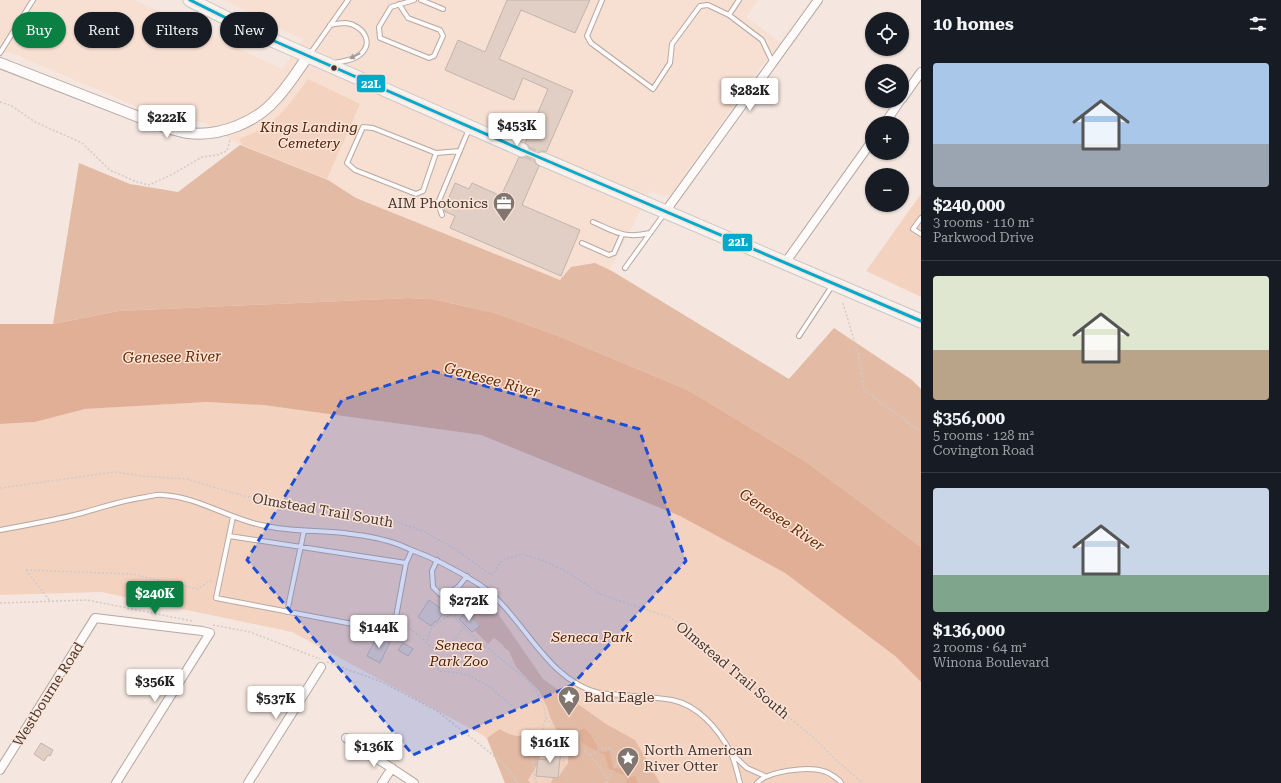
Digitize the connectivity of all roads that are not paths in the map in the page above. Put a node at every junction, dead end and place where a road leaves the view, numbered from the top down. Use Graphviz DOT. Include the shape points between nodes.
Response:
graph roads {
  1 [pos="33,0"];
  2 [pos="190,0"];
  3 [pos="348,0"];
  4 [pos="414,0"];
  5 [pos="421,0"];
  6 [pos="602,0"];
  7 [pos="739,0"];
  8 [pos="818,0"];
  9 [pos="400,2"];
  10 [pos="443,9"];
  11 [pos="729,15"];
  12 [pos="330,25"];
  13 [pos="0,53"];
  14 [pos="308,56"];
  15 [pos="0,63"];
  16 [pos="773,63"];
  17 [pos="327,64"];
  18 [pos="921,72"];
  19 [pos="909,89"];
  20 [pos="470,127"];
  21 [pos="522,150"];
  22 [pos="460,151"];
  23 [pos="865,151"];
  24 [pos="436,153"];
  25 [pos="542,159"];
  26 [pos="665,212"];
  27 [pos="442,215"];
  28 [pos="921,218"];
  29 [pos="592,222"];
  30 [pos="650,233"];
  31 [pos="921,234"];
  32 [pos="622,235"];
  33 [pos="582,243"];
  34 [pos="785,264"];
  35 [pos="625,268"];
  36 [pos="833,284"];
  37 [pos="921,321"];
  38 [pos="799,336"];
  39 [pos="233,517"];
  40 [pos="0,530"];
  41 [pos="304,531"];
  42 [pos="229,536"];
  43 [pos="301,548"];
  44 [pos="412,550"];
  45 [pos="437,560"];
  46 [pos="406,563"];
  47 [pos="467,576"];
  48 [pos="287,612"];
  49 [pos="321,668"];
  50 [pos="346,738"];
  51 [pos="730,752"];
  52 [pos="392,768"];
  53 [pos="0,770"];
  54 [pos="765,776"];
  55 [pos="116,783"];
  56 [pos="248,783"];
  57 [pos="382,783"];
  58 [pos="414,783"];
  59 [pos="740,783"];
  60 [pos="757,783"];
  61 [pos="842,783"];
  1 -- 13 [label="lane"];
  2 -- 14 [label="main road"];
  3 -- 12 [label="lane"];
  4 -- 9 [label="lane"];
  5 -- 10 [label="lane"];
  6 -- 11 [label="lane" via="587,36 591,42 653,89 670,62 672,44 700,6 708,5"];
  7 -- 11 [label="lane"];
  8 -- 16 [label="street"];
  9 -- 9 [label="lane" via="391,7 379,27 380,38 429,58 434,56 443,36 440,30 408,18"];
  11 -- 16 [label="lane" via="762,40"];
  12 -- 14 [label="lane"];
  12 -- 17 [label="lane, one-way" via="347,23 356,26 362,30 367,41 359,55"];
  14 -- 15 [label="street" via="276,99 261,113 224,130 201,133 167,128"];
  14 -- 17 [label="main road"];
  16 -- 26 [label="street"];
  17 -- 20 [label="main road"];
  18 -- 19 [label="street"];
  20 -- 21 [label="main road"];
  20 -- 22 [label="lane"];
  22 -- 24 [label="lane"];
  22 -- 27 [label="lane" via="438,203"];
  23 -- 34 [label="street"];
  24 -- 24 [label="lane" via="373,128 363,127 347,163 355,170 416,194 423,191"];
  25 -- 26 [label="main road"];
  26 -- 30 [label="lane"];
  26 -- 34 [label="main road"];
  28 -- 31 [label="lane" via="913,229"];
  29 -- 32 [label="lane"];
  30 -- 32 [label="lane"];
  30 -- 35 [label="lane"];
  32 -- 33 [label="lane" via="610,256"];
  34 -- 36 [label="main road"];
  36 -- 37 [label="main road"];
  36 -- 38 [label="lane"];
  39 -- 40 [label="lane" via="162,494 126,500 37,524"];
  39 -- 41 [label="lane" via="261,525"];
  39 -- 42 [label="lane"];
  41 -- 43 [label="lane"];
  41 -- 44 [label="lane" via="343,533 384,540"];
  42 -- 43 [label="lane"];
  42 -- 48 [label="lane" via="216,598"];
  43 -- 46 [label="lane"];
  43 -- 48 [label="lane"];
  44 -- 45 [label="lane"];
  44 -- 46 [label="lane"];
  45 -- 47 [label="lane"];
  45 -- 47 [label="lane" via="432,571 433,587 440,594 449,594"];
  46 -- 48 [label="lane" via="396,617 390,621 358,625"];
  47 -- 51 [label="lane" via="488,590 501,603 547,659 570,680 599,693 673,700 684,704 696,710 712,725"];
  49 -- 56 [label="street"];
  50 -- 52 [label="street"];
  51 -- 54 [label="lane" via="748,768"];
  51 -- 59 [label="lane"];
  52 -- 57 [label="street"];
  52 -- 58 [label="street"];
  53 -- 55 [label="street, Westbourne Road" via="95,618 202,631 212,629"];
  54 -- 60 [label="lane"];
  54 -- 61 [label="lane" via="805,769 824,771"];
}
